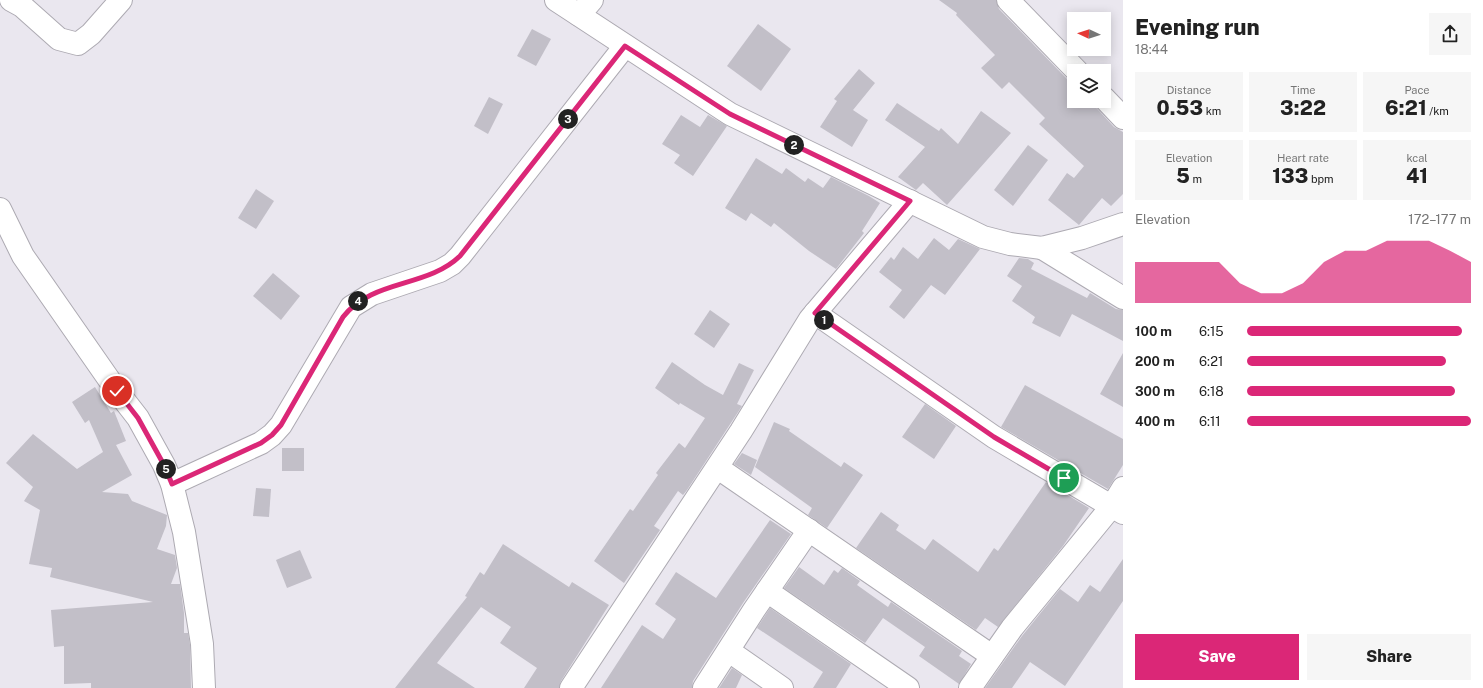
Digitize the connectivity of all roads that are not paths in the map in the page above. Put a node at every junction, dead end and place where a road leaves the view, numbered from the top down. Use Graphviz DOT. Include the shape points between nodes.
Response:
graph roads {
  1 [pos="11,0"];
  2 [pos="121,0"];
  3 [pos="556,0"];
  4 [pos="1008,0"];
  5 [pos="586,8"];
  6 [pos="625,46"];
  7 [pos="1070,64"];
  8 [pos="1111,105"];
  9 [pos="1123,118"];
  10 [pos="910,201"];
  11 [pos="0,209"];
  12 [pos="1123,224"];
  13 [pos="1042,248"];
  14 [pos="1123,298"];
  15 [pos="815,313"];
  16 [pos="718,468"];
  17 [pos="172,484"];
  18 [pos="1119,502"];
  19 [pos="809,530"];
  20 [pos="767,591"];
  21 [pos="729,651"];
  22 [pos="992,656"];
  23 [pos="204,688"];
  24 [pos="571,688"];
  25 [pos="704,688"];
  26 [pos="782,688"];
  27 [pos="908,688"];
  28 [pos="970,688"];
  1 -- 2 [label="street" via="22,6 59,39 78,44 91,34"];
  3 -- 5 [label="street"];
  4 -- 7 [label="street"];
  5 -- 6 [label="street"];
  6 -- 10 [label="street" via="730,114"];
  6 -- 17 [label="street" via="452,264 440,271 372,294 351,306 281,425 272,435 261,443"];
  8 -- 9 [label="street"];
  10 -- 13 [label="street" via="983,237"];
  10 -- 15 [label="street"];
  11 -- 17 [label="street" via="23,256 138,418"];
  12 -- 13 [label="street"];
  13 -- 14 [label="street"];
  15 -- 16 [label="street"];
  15 -- 18 [label="street" via="994,437"];
  16 -- 19 [label="street"];
  16 -- 24 [label="street"];
  17 -- 23 [label="street" via="184,532 202,644"];
  18 -- 22 [label="street" via="1012,628"];
  19 -- 20 [label="street"];
  19 -- 22 [label="street"];
  20 -- 21 [label="street"];
  20 -- 27 [label="street"];
  21 -- 25 [label="street"];
  21 -- 26 [label="street"];
  22 -- 28 [label="street"];
}
